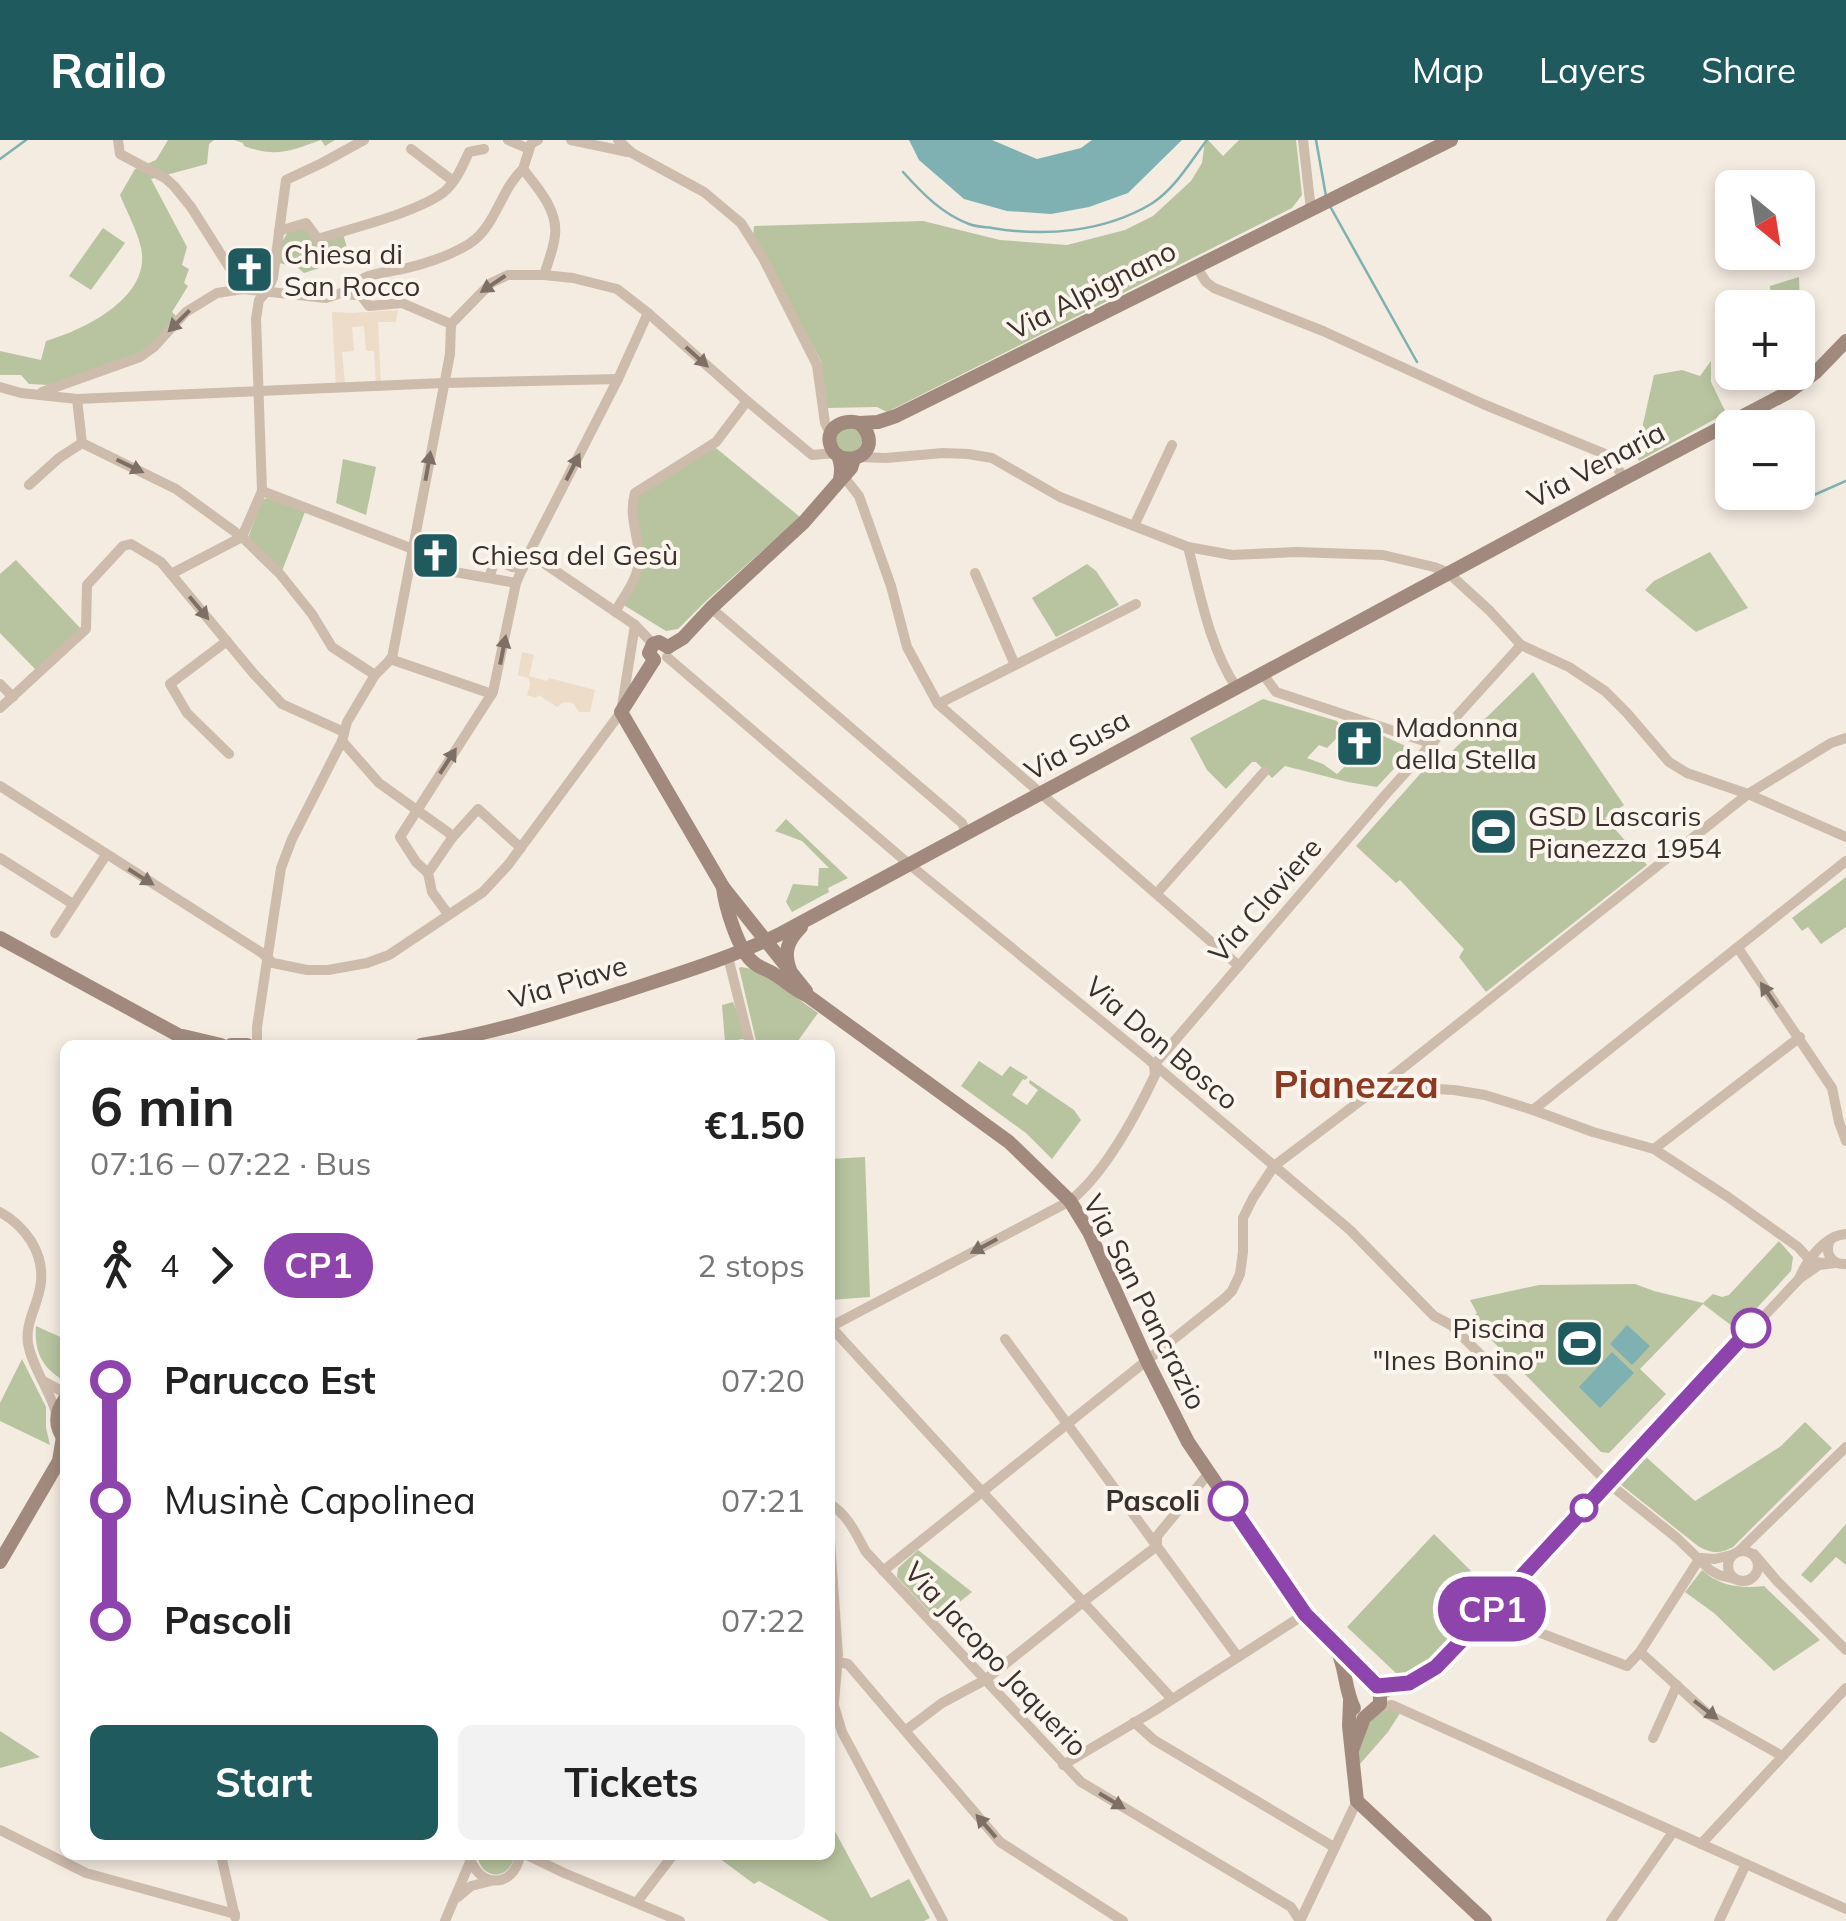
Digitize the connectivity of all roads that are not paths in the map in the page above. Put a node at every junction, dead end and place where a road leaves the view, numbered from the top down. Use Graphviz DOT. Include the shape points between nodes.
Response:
graph roads {
  1 [pos="118,140"];
  2 [pos="364,140"];
  3 [pos="508,140"];
  4 [pos="571,140"];
  5 [pos="618,140"];
  6 [pos="1303,140"];
  7 [pos="1451,140"];
  8 [pos="533,144"];
  9 [pos="411,149"];
  10 [pos="484,149"];
  11 [pos="632,152"];
  12 [pos="524,169"];
  13 [pos="453,181"];
  14 [pos="1311,210"];
  15 [pos="279,232"];
  16 [pos="1196,266"];
  17 [pos="544,274"];
  18 [pos="355,288"];
  19 [pos="244,289"];
  20 [pos="267,291"];
  21 [pos="648,312"];
  22 [pos="451,324"];
  23 [pos="1846,328"];
  24 [pos="1846,341"];
  25 [pos="618,379"];
  26 [pos="443,383"];
  27 [pos="0,387"];
  28 [pos="260,392"];
  29 [pos="36,394"];
  30 [pos="77,399"];
  31 [pos="746,401"];
  32 [pos="1768,402"];
  33 [pos="896,416"];
  34 [pos="859,422"];
  35 [pos="82,443"];
  36 [pos="1172,444"];
  37 [pos="847,446"];
  38 [pos="842,476"];
  39 [pos="1625,478"];
  40 [pos="29,484"];
  41 [pos="262,491"];
  42 [pos="1134,526"];
  43 [pos="242,537"];
  44 [pos="1188,547"];
  45 [pos="413,549"];
  46 [pos="529,553"];
  47 [pos="410,564"];
  48 [pos="550,570"];
  49 [pos="975,573"];
  50 [pos="1448,573"];
  51 [pos="172,574"];
  52 [pos="520,576"];
  53 [pos="489,578"];
  54 [pos="1136,604"];
  55 [pos="710,608"];
  56 [pos="615,612"];
  57 [pos="635,625"];
  58 [pos="227,642"];
  59 [pos="1521,645"];
  60 [pos="660,652"];
  61 [pos="390,659"];
  62 [pos="1014,665"];
  63 [pos="375,674"];
  64 [pos="1262,674"];
  65 [pos="0,684"];
  66 [pos="1236,688"];
  67 [pos="492,694"];
  68 [pos="13,696"];
  69 [pos="938,704"];
  70 [pos="0,708"];
  71 [pos="623,709"];
  72 [pos="343,736"];
  73 [pos="1846,738"];
  74 [pos="1433,744"];
  75 [pos="230,754"];
  76 [pos="1265,771"];
  77 [pos="0,786"];
  78 [pos="1042,793"];
  79 [pos="1748,794"];
  80 [pos="417,810"];
  81 [pos="967,834"];
  82 [pos="1846,836"];
  83 [pos="452,838"];
  84 [pos="521,848"];
  85 [pos="106,855"];
  86 [pos="0,858"];
  87 [pos="1846,861"];
  88 [pos="910,865"];
  89 [pos="428,873"];
  90 [pos="723,887"];
  91 [pos="1158,893"];
  92 [pos="74,904"];
  93 [pos="448,914"];
  94 [pos="812,916"];
  95 [pos="54,933"];
  96 [pos="0,938"];
  97 [pos="764,942"];
  98 [pos="1738,948"];
  99 [pos="735,954"];
  100 [pos="268,958"];
  101 [pos="1239,966"];
  102 [pos="770,970"];
  103 [pos="792,975"];
  104 [pos="808,996"];
  105 [pos="257,1027"];
  106 [pos="178,1035"];
  107 [pos="1800,1037"];
  108 [pos="184,1040"];
  109 [pos="200,1040"];
  110 [pos="248,1040"];
  111 [pos="257,1040"];
  112 [pos="449,1040"];
  113 [pos="749,1040"];
  114 [pos="1154,1065"];
  115 [pos="1380,1086"];
  116 [pos="1533,1110"];
  117 [pos="1846,1141"];
  118 [pos="1654,1149"];
  119 [pos="1274,1166"];
  120 [pos="1070,1201"];
  121 [pos="0,1212"];
  122 [pos="1846,1223"];
  123 [pos="1833,1239"];
  124 [pos="1798,1246"];
  125 [pos="1810,1258"];
  126 [pos="1838,1264"];
  127 [pos="1798,1279"];
  128 [pos="835,1325"];
  129 [pos="835,1331"];
  130 [pos="1004,1339"];
  131 [pos="1146,1361"];
  132 [pos="45,1382"];
  133 [pos="60,1392"];
  134 [pos="60,1408"];
  135 [pos="57,1416"];
  136 [pos="1066,1424"];
  137 [pos="60,1431"];
  138 [pos="1846,1447"];
  139 [pos="60,1463"];
  140 [pos="1209,1473"];
  141 [pos="1608,1483"];
  142 [pos="982,1492"];
  143 [pos="835,1507"];
  144 [pos="1157,1546"];
  145 [pos="1736,1553"];
  146 [pos="1754,1554"];
  147 [pos="1700,1558"];
  148 [pos="0,1562"];
  149 [pos="883,1571"];
  150 [pos="1741,1580"];
  151 [pos="1777,1581"];
  152 [pos="1083,1602"];
  153 [pos="1488,1613"];
  154 [pos="1305,1614"];
  155 [pos="1336,1647"];
  156 [pos="1846,1650"];
  157 [pos="1640,1652"];
  158 [pos="1238,1657"];
  159 [pos="835,1659"];
  160 [pos="985,1680"];
  161 [pos="1407,1684"];
  162 [pos="1677,1685"];
  163 [pos="1846,1688"];
  164 [pos="1376,1697"];
  165 [pos="1172,1698"];
  166 [pos="1350,1699"];
  167 [pos="835,1708"];
  168 [pos="1415,1716"];
  169 [pos="1134,1722"];
  170 [pos="906,1730"];
  171 [pos="1653,1738"];
  172 [pos="1352,1750"];
  173 [pos="1782,1756"];
  174 [pos="1063,1764"];
  175 [pos="1356,1801"];
  176 [pos="0,1830"];
  177 [pos="1673,1832"];
  178 [pos="1701,1844"];
  179 [pos="1334,1847"];
  180 [pos="222,1860"];
  181 [pos="469,1860"];
  182 [pos="471,1860"];
  183 [pos="525,1860"];
  184 [pos="529,1860"];
  185 [pos="669,1860"];
  186 [pos="1746,1864"];
  187 [pos="492,1880"];
  188 [pos="454,1901"];
  189 [pos="636,1902"];
  190 [pos="1846,1909"];
  191 [pos="235,1918"];
  192 [pos="445,1921"];
  193 [pos="680,1921"];
  194 [pos="943,1921"];
  195 [pos="1122,1921"];
  196 [pos="1300,1921"];
  197 [pos="1485,1921"];
  198 [pos="1611,1921"];
  199 [pos="1719,1921"];
  1 -- 19 [label="street" via="120,154 174,186"];
  2 -- 15 [label="street" via="286,180"];
  3 -- 8 [label="street"];
  4 -- 11 [label="street"];
  5 -- 11 [label="street"];
  6 -- 14 [label="street"];
  7 -- 14 [label="street, Via Alpignano"];
  8 -- 12 [label="street"];
  9 -- 13 [label="street"];
  10 -- 13 [label="street" via="469,152"];
  11 -- 37 [label="street" via="704,192 742,223 818,365 824,409"];
  12 -- 17 [label="street" via="554,218"];
  12 -- 18 [label="street" via="474,241 452,254 369,275"];
  13 -- 15 [label="street" via="406,211 318,239 306,223"];
  14 -- 16 [label="street, Via Alpignano"];
  15 -- 20 [label="street"];
  16 -- 33 [label="street, Via Alpignano"];
  16 -- 39 [label="street" via="1214,288 1605,454"];
  17 -- 21 [label="street" via="617,289"];
  17 -- 22 [label="street, one-way" via="508,274"];
  18 -- 20 [label="street" via="326,298"];
  18 -- 22 [label="street" via="369,306 402,303"];
  19 -- 20 [label="street"];
  19 -- 29 [label="street, one-way" via="202,300 140,357"];
  20 -- 28 [label="street" via="256,318"];
  21 -- 25 [label="street"];
  21 -- 31 [label="street, one-way"];
  22 -- 26 [label="street"];
  23 -- 32 [label="street, Via Venaria"];
  24 -- 32 [label="street, Via Venaria" via="1802,384"];
  25 -- 26 [label="street"];
  46 -- 25 [label="street, one-way"];
  26 -- 28 [label="street"];
  45 -- 26 [label="street, one-way"];
  27 -- 29 [label="street"];
  28 -- 30 [label="street"];
  28 -- 41 [label="street"];
  29 -- 30 [label="street"];
  30 -- 35 [label="street"];
  31 -- 37 [label="street" via="809,450"];
  31 -- 56 [label="street" via="716,442 636,493 631,507 639,559"];
  32 -- 39 [label="street, Via Venaria"];
  33 -- 34 [label="street, Via Alpignano"];
  33 -- 37 [label="street, Via Alpignano"];
  34 -- 37 [label="street" via="866,428"];
  34 -- 37 [label="street, Via Alpignano" via="849,420"];
  35 -- 40 [label="street"];
  35 -- 43 [label="street, one-way" via="176,489"];
  36 -- 42 [label="street"];
  37 -- 38 [label="street"];
  37 -- 42 [label="street" via="896,458 992,458 1060,498"];
  38 -- 55 [label="street" via="804,522"];
  38 -- 69 [label="street" via="859,496 907,647"];
  39 -- 50 [label="street, Via Venaria"];
  41 -- 43 [label="street"];
  41 -- 45 [label="street"];
  42 -- 44 [label="street"];
  43 -- 51 [label="street"];
  43 -- 63 [label="street" via="280,574 332,648"];
  44 -- 50 [label="street" via="1232,555 1383,555"];
  44 -- 66 [label="street" via="1206,616"];
  45 -- 47 [label="street"];
  46 -- 48 [label="street, Via Don Bosco"];
  46 -- 52 [label="street"];
  47 -- 53 [label="street"];
  47 -- 61 [label="street"];
  48 -- 52 [label="street" via="534,567"];
  48 -- 56 [label="street, Via Don Bosco"];
  49 -- 62 [label="street"];
  50 -- 59 [label="street"];
  50 -- 64 [label="street, Via Susa"];
  51 -- 58 [label="street, one-way"];
  51 -- 68 [label="street" via="136,546 124,546 87,585 86,630"];
  52 -- 53 [label="street"];
  52 -- 53 [label="street" via="496,560"];
  67 -- 52 [label="street, one-way"];
  54 -- 62 [label="street"];
  55 -- 60 [label="street"];
  55 -- 81 [label="street"];
  56 -- 57 [label="street, Via Don Bosco"];
  57 -- 60 [label="street, Via Don Bosco"];
  57 -- 71 [label="street"];
  58 -- 72 [label="street" via="282,704"];
  58 -- 75 [label="street" via="170,684 187,713"];
  59 -- 74 [label="street, Via Claviere"];
  59 -- 79 [label="street" via="1606,691 1669,762"];
  60 -- 71 [label="street"];
  60 -- 88 [label="street, Via Don Bosco"];
  61 -- 63 [label="street"];
  61 -- 67 [label="street"];
  62 -- 69 [label="street"];
  63 -- 72 [label="street"];
  64 -- 66 [label="street, Via Susa"];
  64 -- 74 [label="street" via="1276,692"];
  65 -- 68 [label="street"];
  66 -- 78 [label="street, Via Susa"];
  80 -- 67 [label="street, one-way"];
  68 -- 70 [label="street"];
  69 -- 78 [label="street"];
  71 -- 84 [label="street"];
  71 -- 90 [label="street"];
  72 -- 80 [label="street" via="372,777"];
  72 -- 100 [label="street" via="281,868"];
  73 -- 79 [label="street"];
  74 -- 101 [label="street, Via Claviere"];
  76 -- 91 [label="street"];
  77 -- 85 [label="street"];
  78 -- 81 [label="street, Via Susa"];
  78 -- 91 [label="street"];
  79 -- 82 [label="street"];
  79 -- 115 [label="street"];
  80 -- 83 [label="street"];
  80 -- 89 [label="street" via="400,838"];
  81 -- 88 [label="street, Via Susa"];
  83 -- 84 [label="street" via="478,809"];
  83 -- 89 [label="street"];
  84 -- 93 [label="street" via="483,892"];
  85 -- 92 [label="street"];
  85 -- 100 [label="street, one-way"];
  86 -- 92 [label="street"];
  87 -- 98 [label="street"];
  88 -- 94 [label="street, Via Susa"];
  88 -- 114 [label="street, Via Don Bosco"];
  89 -- 93 [label="street"];
  90 -- 97 [label="street"];
  90 -- 99 [label="street"];
  91 -- 101 [label="street"];
  92 -- 95 [label="street"];
  93 -- 100 [label="street" via="367,963 307,970"];
  94 -- 97 [label="street, Via Susa"];
  94 -- 103 [label="street" via="786,950"];
  96 -- 106 [label="street"];
  97 -- 99 [label="street, Via Susa"];
  97 -- 102 [label="street" via="760,954"];
  97 -- 103 [label="street"];
  107 -- 98 [label="street, one-way"];
  98 -- 116 [label="street"];
  99 -- 102 [label="street, Via San Pancrazio"];
  99 -- 112 [label="street, Via Piave" via="494,1032"];
  99 -- 113 [label="street"];
  100 -- 105 [label="street"];
  101 -- 114 [label="street, Via Claviere"];
  102 -- 104 [label="street, Via San Pancrazio"];
  103 -- 104 [label="street"];
  104 -- 120 [label="street, Via San Pancrazio" via="1009,1142"];
  105 -- 110 [label="street"];
  105 -- 111 [label="street"];
  106 -- 108 [label="street"];
  106 -- 109 [label="street"];
  107 -- 117 [label="street" via="1832,1088"];
  107 -- 118 [label="street"];
  114 -- 119 [label="street, Via Don Bosco"];
  114 -- 120 [label="street, Via Claviere" via="1155,1075 1122,1136"];
  115 -- 116 [label="street" via="1454,1090"];
  115 -- 119 [label="street"];
  116 -- 118 [label="street"];
  118 -- 124 [label="street"];
  119 -- 131 [label="street" via="1242,1218 1242,1265 1232,1291"];
  119 -- 141 [label="street, Via Don Bosco" via="1350,1230 1434,1316 1452,1325"];
  120 -- 128 [label="street, one-way"];
  120 -- 131 [label="street, Via San Pancrazio"];
  121 -- 132 [label="street" via="22,1227 38,1259 42,1280 28,1345"];
  122 -- 123 [label="street"];
  123 -- 124 [label="street"];
  123 -- 125 [label="street"];
  123 -- 126 [label="street" via="1828,1254"];
  124 -- 125 [label="street"];
  124 -- 127 [label="street"];
  125 -- 126 [label="street"];
  125 -- 127 [label="street"];
  126 -- 127 [label="street"];
  127 -- 141 [label="street"];
  129 -- 142 [label="street"];
  130 -- 136 [label="street"];
  131 -- 136 [label="street"];
  131 -- 140 [label="street, Via San Pancrazio"];
  132 -- 133 [label="street"];
  132 -- 135 [label="street"];
  134 -- 135 [label="street"];
  135 -- 137 [label="street"];
  136 -- 142 [label="street"];
  136 -- 144 [label="street"];
  138 -- 145 [label="street"];
  139 -- 148 [label="street"];
  140 -- 144 [label="street" via="1157,1536"];
  140 -- 154 [label="street, Via San Pancrazio"];
  141 -- 147 [label="street, Via Don Bosco"];
  141 -- 153 [label="street"];
  142 -- 149 [label="street"];
  142 -- 152 [label="street"];
  143 -- 149 [label="street, Via Jacopo Jaquerio"];
  144 -- 152 [label="street"];
  144 -- 158 [label="street"];
  145 -- 146 [label="street"];
  145 -- 147 [label="street"];
  145 -- 150 [label="street" via="1728,1570"];
  146 -- 150 [label="street" via="1755,1576"];
  146 -- 151 [label="street"];
  147 -- 150 [label="street, Via Don Bosco" via="1715,1573"];
  147 -- 157 [label="street"];
  149 -- 160 [label="street, Via Jacopo Jaquerio"];
  150 -- 151 [label="street"];
  151 -- 156 [label="street"];
  152 -- 160 [label="street"];
  152 -- 165 [label="street"];
  153 -- 157 [label="street" via="1628,1666"];
  153 -- 161 [label="street" via="1436,1667"];
  154 -- 155 [label="street, Via San Pancrazio"];
  154 -- 158 [label="street"];
  155 -- 164 [label="street, Via San Pancrazio"];
  155 -- 166 [label="street, Via San Pancrazio"];
  157 -- 162 [label="street"];
  158 -- 165 [label="street"];
  159 -- 170 [label="street" via="848,1664"];
  160 -- 170 [label="street"];
  160 -- 174 [label="street, Via Jacopo Jaquerio"];
  161 -- 164 [label="street"];
  161 -- 168 [label="street" via="1404,1699"];
  162 -- 171 [label="street"];
  162 -- 173 [label="street, one-way" via="1708,1714"];
  163 -- 173 [label="street"];
  164 -- 166 [label="street" via="1355,1709"];
  164 -- 166 [label="street" via="1358,1684"];
  164 -- 168 [label="street"];
  164 -- 172 [label="street"];
  165 -- 169 [label="street"];
  166 -- 172 [label="street, Via San Pancrazio"];
  167 -- 194 [label="street"];
  168 -- 177 [label="street"];
  169 -- 174 [label="street"];
  169 -- 179 [label="street"];
  195 -- 170 [label="street, one-way" via="1000,1842"];
  172 -- 175 [label="street, Via San Pancrazio"];
  173 -- 178 [label="street"];
  174 -- 196 [label="street, Via Jacopo Jaquerio, one-way" via="1081,1782 1291,1907"];
  175 -- 179 [label="street"];
  175 -- 197 [label="street"];
  176 -- 191 [label="street" via="86,1874"];
  177 -- 178 [label="street"];
  177 -- 198 [label="street"];
  178 -- 186 [label="street"];
  179 -- 196 [label="street"];
  180 -- 191 [label="street"];
  181 -- 188 [label="street"];
  182 -- 187 [label="street" via="478,1874"];
  183 -- 187 [label="street" via="508,1877"];
  184 -- 189 [label="street"];
  185 -- 189 [label="street"];
  186 -- 190 [label="street"];
  186 -- 199 [label="street"];
  187 -- 188 [label="street"];
  188 -- 192 [label="street"];
  189 -- 193 [label="street"];
}
